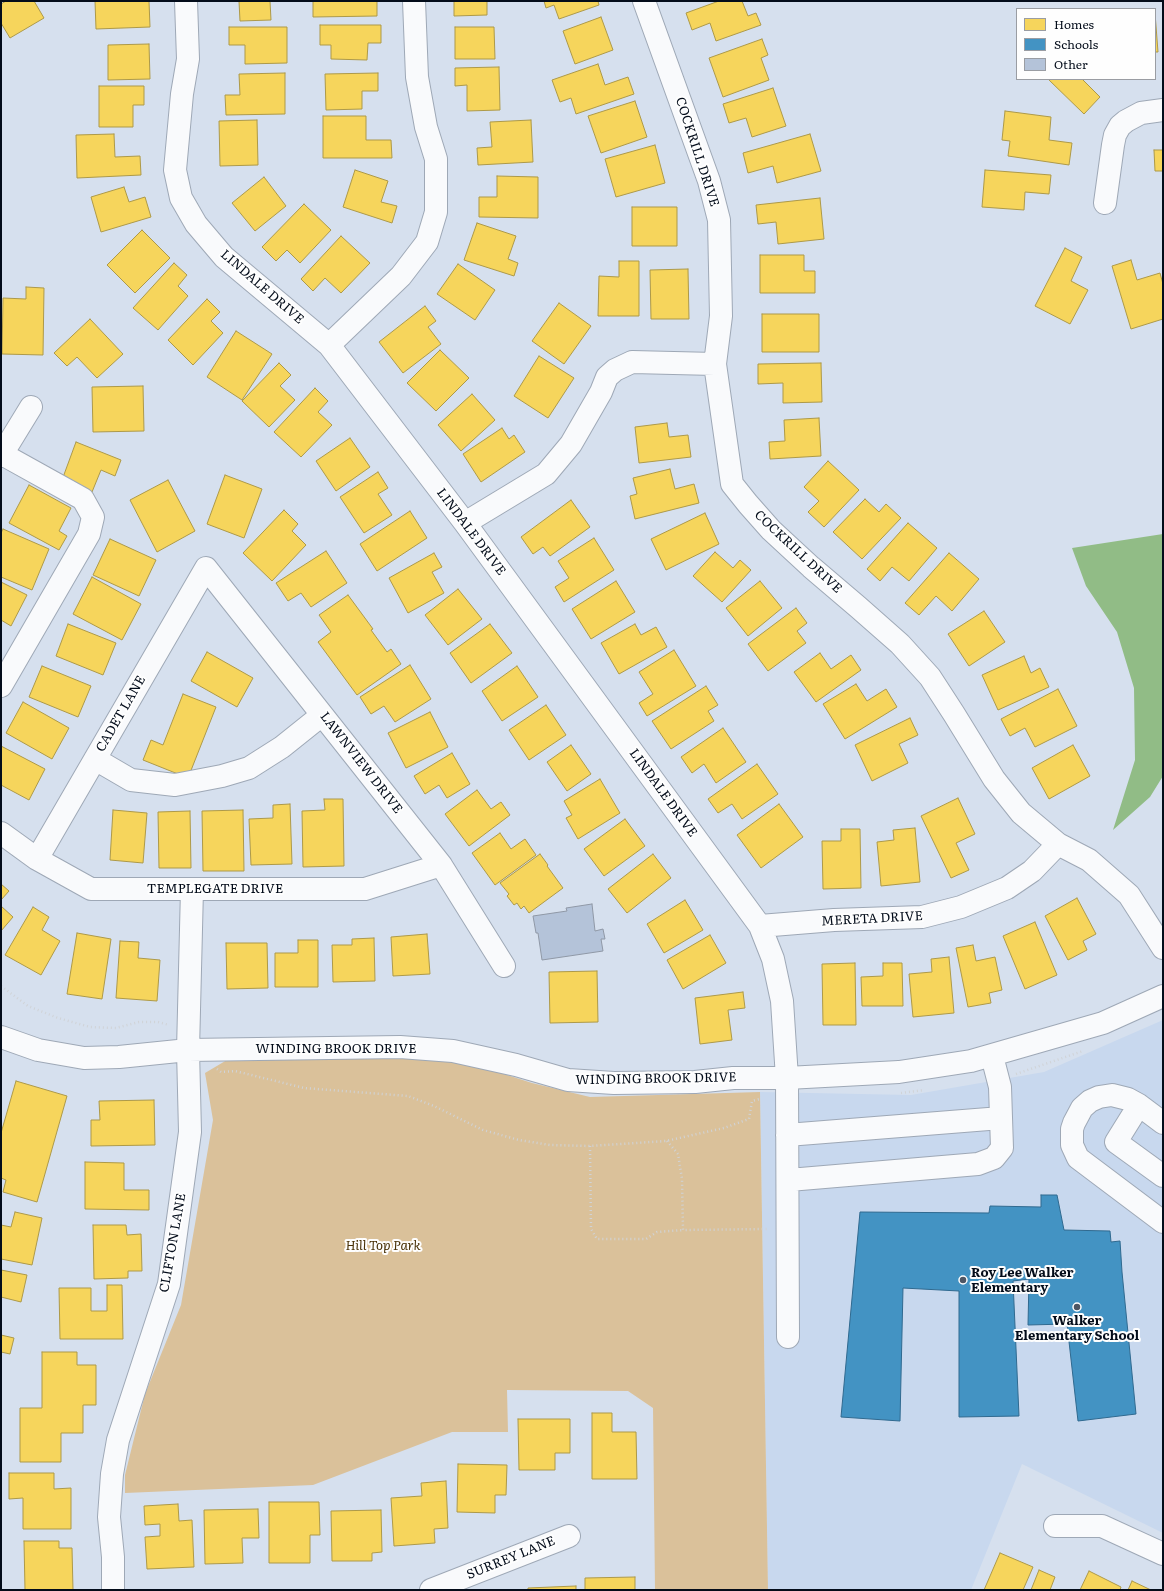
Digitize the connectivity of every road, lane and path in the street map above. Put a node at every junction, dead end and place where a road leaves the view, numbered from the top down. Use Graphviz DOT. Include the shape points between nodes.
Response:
graph roads {
  1 [pos="186,1"];
  2 [pos="414,1"];
  3 [pos="644,1"];
  4 [pos="1163,110"];
  5 [pos="1105,203"];
  6 [pos="329,345"];
  7 [pos="715,364"];
  8 [pos="31,407"];
  9 [pos="2,455"];
  10 [pos="465,523"];
  11 [pos="206,568"];
  12 [pos="1,686"];
  13 [pos="322,715"];
  14 [pos="95,759"];
  15 [pos="1,833"];
  16 [pos="1058,844"];
  17 [pos="37,859"];
  18 [pos="441,865"];
  19 [pos="192,889"];
  20 [pos="760,926"];
  21 [pos="1163,948"];
  22 [pos="504,966"];
  23 [pos="1,986"];
  24 [pos="1163,996"];
  25 [pos="1,1037"];
  26 [pos="188,1040"];
  27 [pos="213,1049"];
  28 [pos="992,1056"];
  29 [pos="778,1078"];
  30 [pos="1139,1105"];
  31 [pos="1001,1118"];
  32 [pos="1163,1123"];
  33 [pos="787,1135"];
  34 [pos="666,1141"];
  35 [pos="590,1146"];
  36 [pos="1163,1176"];
  37 [pos="789,1180"];
  38 [pos="1163,1222"];
  39 [pos="789,1229"];
  40 [pos="683,1230"];
  41 [pos="788,1337"];
  42 [pos="1055,1526"];
  43 [pos="569,1536"];
  44 [pos="1163,1554"];
  45 [pos="113,1590"];
  46 [pos="431,1590"];
  1 -- 6 [label="street, LINDALE DRIVE" via="188,58 175,170 181,198 196,224 224,257"];
  2 -- 6 [label="street" via="417,78 426,127 436,159 436,212 427,242 401,276"];
  3 -- 7 [label="street, COCKRILL DRIVE" via="709,181 719,220 721,316"];
  4 -- 5 [label="street" via="1141,112 1120,126 1113,145"];
  6 -- 10 [label="street, LINDALE DRIVE"];
  7 -- 10 [label="street" via="632,362 615,370 607,377 571,444 546,474"];
  7 -- 16 [label="street, COCKRILL DRIVE" via="732,484 771,530 900,644 930,677 994,779 1021,813"];
  8 -- 9 [label="street"];
  9 -- 12 [label="street" via="83,499 93,517 89,534"];
  10 -- 20 [label="street, LINDALE DRIVE"];
  11 -- 13 [label="street, LAWNVIEW DRIVE"];
  11 -- 14 [label="street, CADET LANE"];
  13 -- 14 [label="street" via="282,747 249,768 222,776 175,785 132,780"];
  13 -- 18 [label="street, LAWNVIEW DRIVE"];
  14 -- 17 [label="street, CADET LANE"];
  15 -- 17 [label="street, TEMPLEGATE DRIVE"];
  16 -- 20 [label="street, MERETA DRIVE" via="1032,871 1007,888 961,907 922,917"];
  16 -- 21 [label="street, COCKRILL DRIVE" via="1089,860 1129,895"];
  17 -- 19 [label="street, TEMPLEGATE DRIVE" via="91,889"];
  18 -- 19 [label="street, TEMPLEGATE DRIVE" via="365,889"];
  18 -- 22 [label="street, LAWNVIEW DRIVE"];
  19 -- 26 [label="street, CLIFTON LANE"];
  20 -- 29 [label="street, LINDALE DRIVE" via="773,959 782,1001"];
  23 -- 26 [label="path" via="28,1006 58,1018 90,1027 116,1028 138,1022 158,1022 173,1026"];
  24 -- 28 [label="street, WINDING BROOK DRIVE" via="1103,1023"];
  25 -- 26 [label="street, WINDING BROOK DRIVE" via="38,1050 84,1058 119,1057"];
  26 -- 27 [label="street, WINDING BROOK DRIVE"];
  26 -- 45 [label="street, CLIFTON LANE" via="190,1132 169,1284 118,1440 112,1474 109,1517"];
  27 -- 29 [label="street, WINDING BROOK DRIVE" via="400,1047 454,1051 568,1080 688,1082"];
  27 -- 35 [label="path" via="215,1067 221,1072 235,1071 304,1088 408,1096 483,1130 519,1140 550,1145"];
  28 -- 29 [label="street, WINDING BROOK DRIVE" via="899,1072"];
  28 -- 31 [label="street" via="1000,1087"];
  29 -- 33 [label="street, LINDALE DRIVE"];
  29 -- 34 [label="path" via="769,1095 752,1101 749,1119 724,1128"];
  30 -- 32 [label="street"];
  30 -- 36 [label="street" via="1116,1142"];
  30 -- 38 [label="street" via="1112,1095 1090,1101 1082,1108 1074,1123 1072,1145 1078,1158"];
  31 -- 33 [label="street"];
  31 -- 37 [label="street" via="1002,1148 994,1158 978,1164"];
  33 -- 37 [label="street, LINDALE DRIVE"];
  34 -- 35 [label="path"];
  34 -- 40 [label="path" via="678,1154 682,1179"];
  35 -- 40 [label="path" via="591,1230 597,1239 646,1239 657,1232"];
  37 -- 39 [label="street, LINDALE DRIVE"];
  39 -- 40 [label="path"];
  39 -- 41 [label="street, LINDALE DRIVE"];
  42 -- 44 [label="street" via="1102,1526"];
  43 -- 46 [label="street, SURREY LANE"];
}
